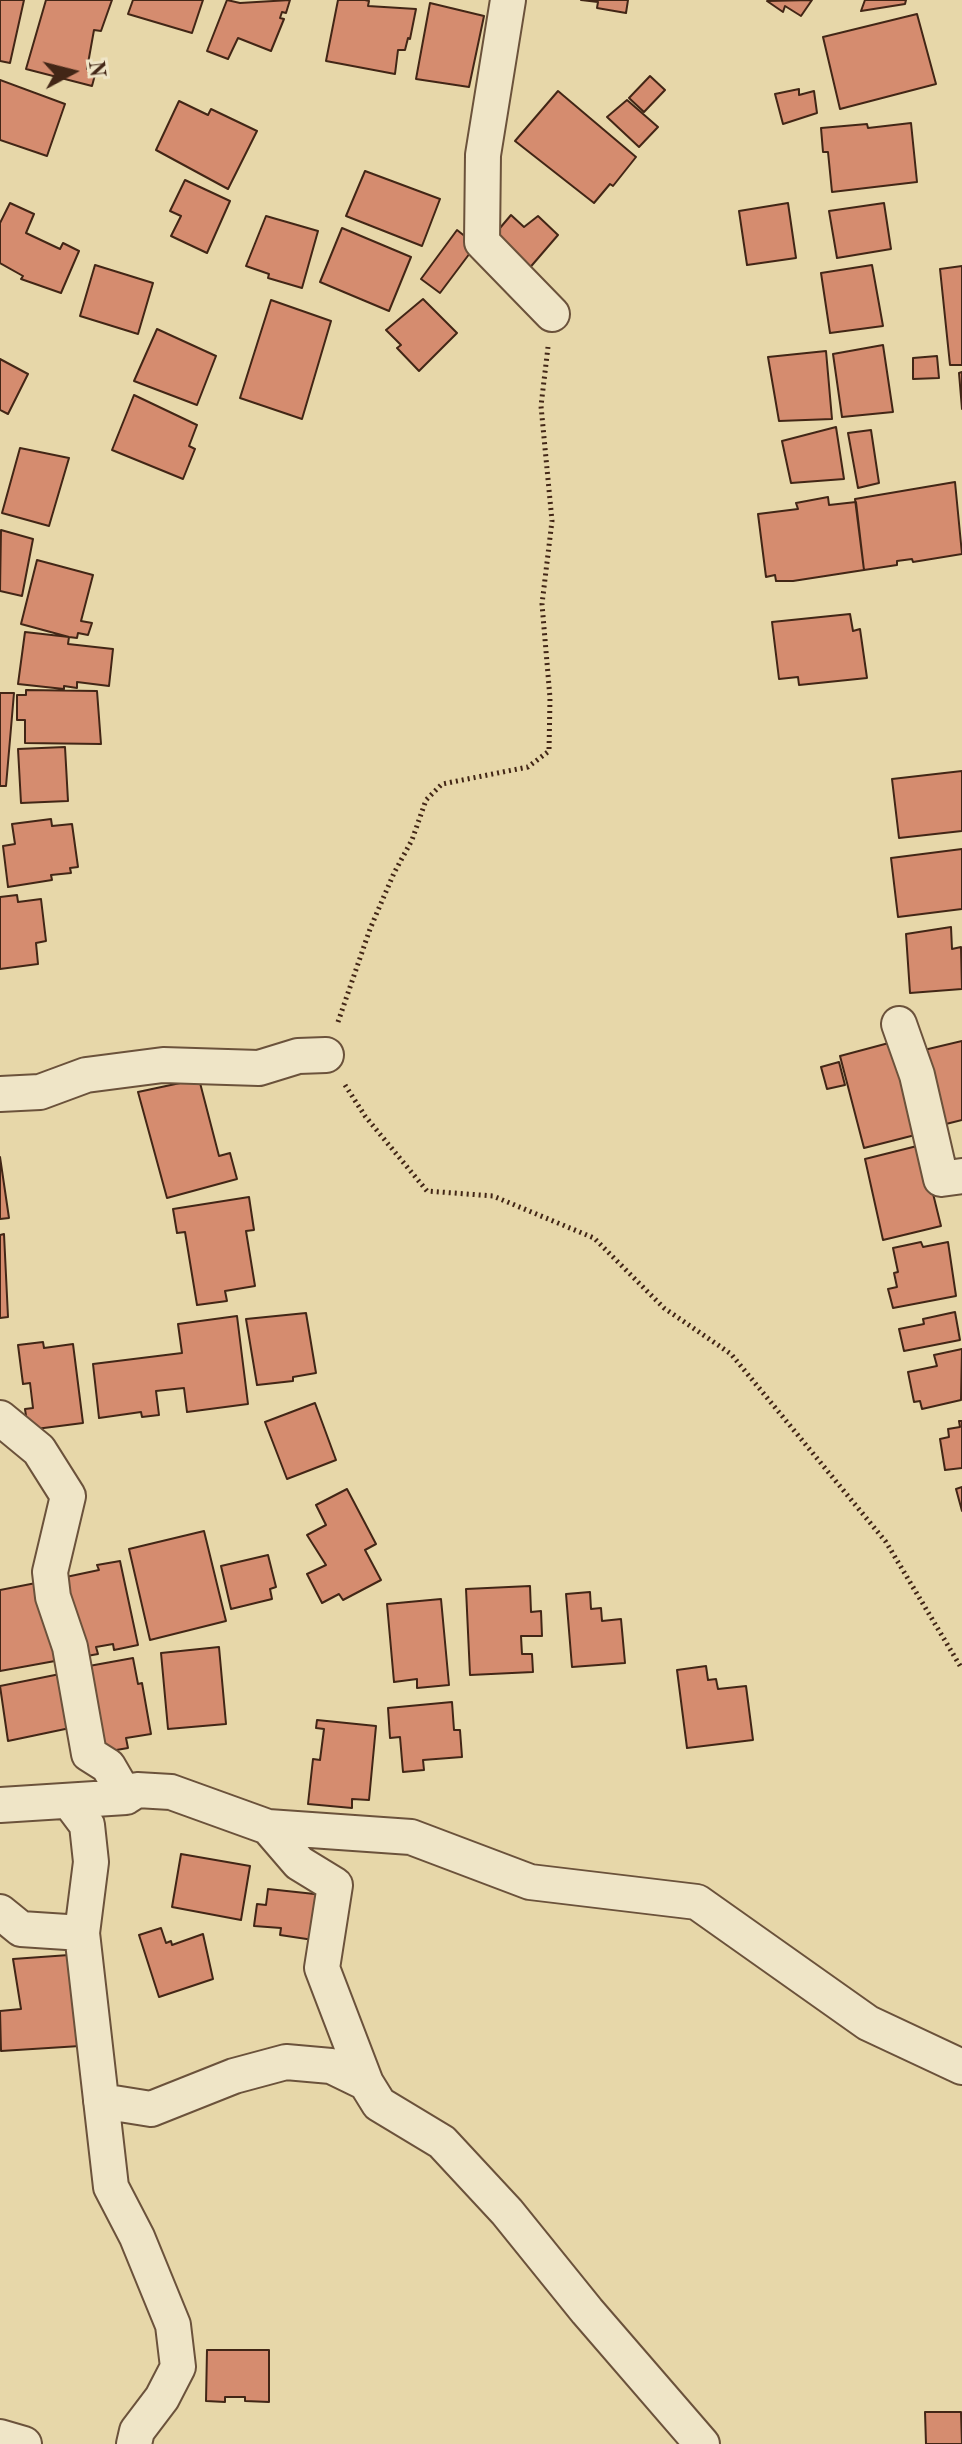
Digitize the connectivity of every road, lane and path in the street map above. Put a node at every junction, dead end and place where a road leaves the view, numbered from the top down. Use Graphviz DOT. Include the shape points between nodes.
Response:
graph roads {
  1 [pos="508,0"];
  2 [pos="552,314"];
  3 [pos="899,1024"];
  4 [pos="326,1055"];
  5 [pos="0,1094"];
  6 [pos="962,1176"];
  7 [pos="0,1418"];
  8 [pos="962,1669"];
  9 [pos="126,1797"];
  10 [pos="69,1801"];
  11 [pos="0,1805"];
  12 [pos="268,1827"];
  13 [pos="0,1912"];
  14 [pos="82,1933"];
  15 [pos="962,2067"];
  16 [pos="366,2083"];
  17 [pos="101,2101"];
  18 [pos="0,2437"];
  19 [pos="24,2444"];
  20 [pos="134,2444"];
  21 [pos="702,2444"];
  1 -- 2 [label="street" via="483,155 482,242"];
  2 -- 4 [label="path" via="541,406 552,521 542,604 549,751 528,767 442,784 426,800 370,929"];
  3 -- 6 [label="street" via="917,1075 941,1179"];
  4 -- 5 [label="street" via="298,1056 259,1068 163,1065 86,1075 40,1092"];
  4 -- 8 [label="path" via="365,1116 427,1191 493,1196 594,1238 664,1308 731,1354 886,1542"];
  7 -- 9 [label="street" via="39,1450 68,1496 50,1572 53,1597 64,1622 89,1754 108,1766"];
  9 -- 10 [label="street"];
  9 -- 12 [label="street" via="137,1790 171,1792"];
  10 -- 11 [label="street"];
  10 -- 14 [label="street" via="87,1825 91,1862"];
  12 -- 15 [label="street" via="411,1837 530,1882 697,1902 868,2023"];
  12 -- 16 [label="street" via="299,1863 335,1885 322,1968"];
  13 -- 14 [label="street" via="21,1929"];
  14 -- 17 [label="street"];
  16 -- 17 [label="street" via="331,2066 286,2062 151,2109"];
  16 -- 21 [label="street" via="379,2104 442,2142 496,2200"];
  17 -- 20 [label="street" via="111,2187 173,2325 178,2367"];
  18 -- 19 [label="street"];
}
